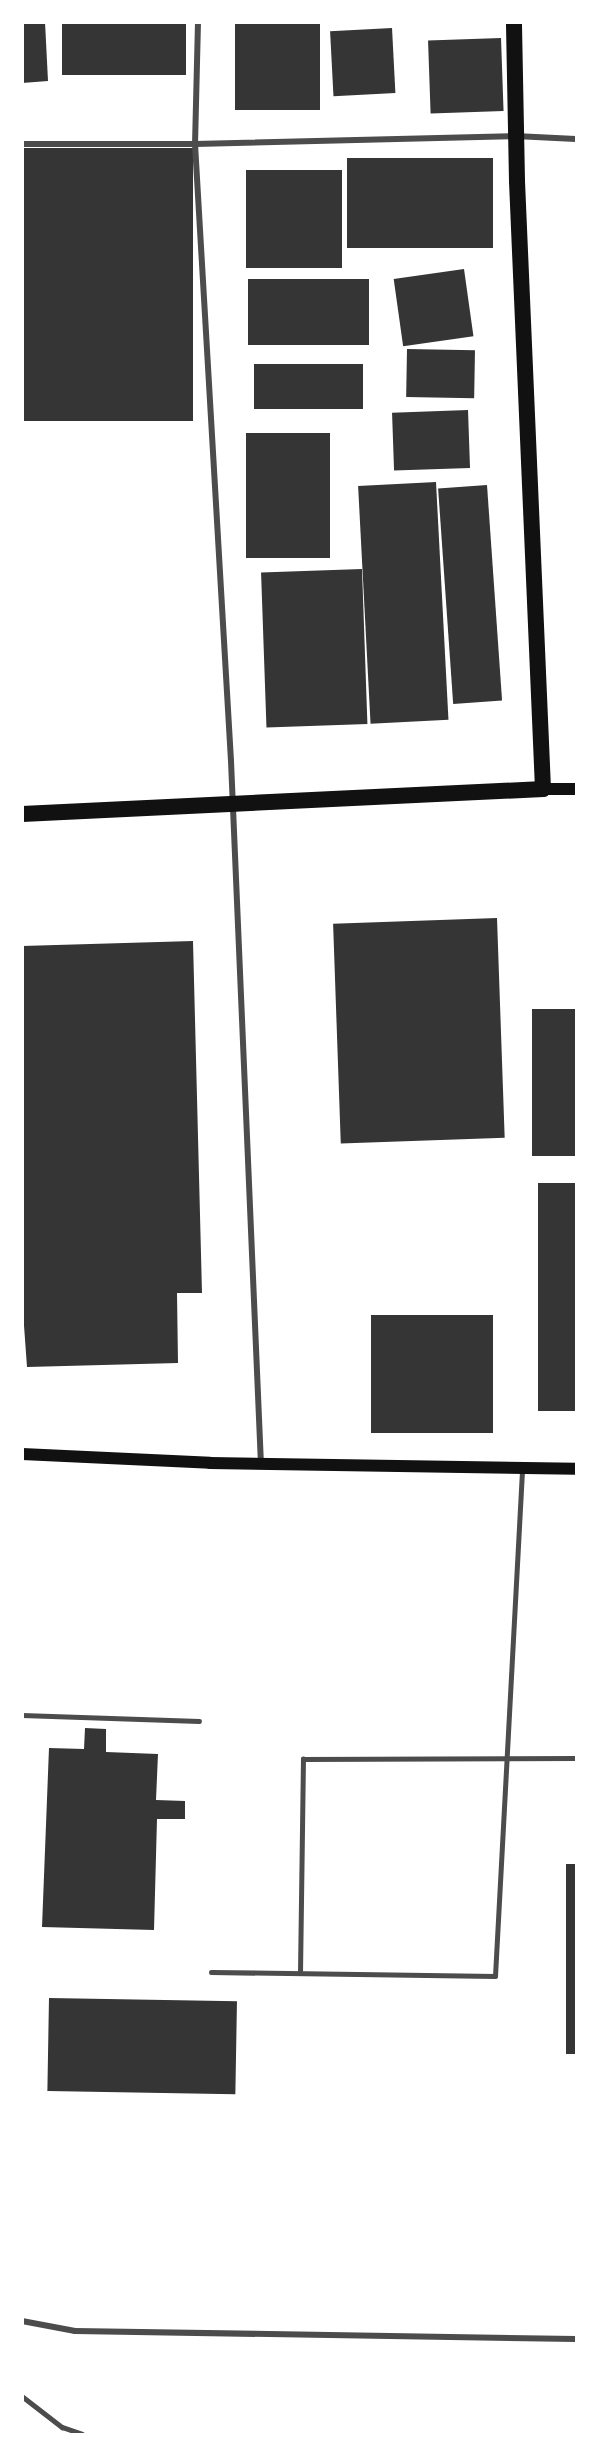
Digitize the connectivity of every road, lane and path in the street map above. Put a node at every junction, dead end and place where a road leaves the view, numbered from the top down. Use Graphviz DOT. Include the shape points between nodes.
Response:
graph roads {
  1 [pos="198,22"];
  2 [pos="514,22"];
  3 [pos="515,136"];
  4 [pos="576,139"];
  5 [pos="22,144"];
  6 [pos="195,144"];
  7 [pos="543,789"];
  8 [pos="576,789"];
  9 [pos="233,803"];
  10 [pos="22,814"];
  11 [pos="22,1454"];
  12 [pos="261,1464"];
  13 [pos="522,1468"];
  14 [pos="576,1469"];
  15 [pos="22,1715"];
  16 [pos="199,1721"];
  17 [pos="509,1758"];
  18 [pos="576,1758"];
  19 [pos="211,1972"];
  20 [pos="300,1973"];
  21 [pos="22,2321"];
  22 [pos="576,2339"];
  23 [pos="22,2396"];
  24 [pos="82,2434"];
  1 -- 6 [label="street"];
  2 -- 3 [label="highway"];
  3 -- 4 [label="street"];
  3 -- 6 [label="street"];
  3 -- 7 [label="highway"];
  5 -- 6 [label="street"];
  6 -- 9 [label="street"];
  7 -- 8 [label="main road"];
  7 -- 9 [label="highway"];
  9 -- 10 [label="highway"];
  9 -- 12 [label="street"];
  11 -- 12 [label="main road"];
  12 -- 13 [label="main road"];
  13 -- 14 [label="main road"];
  13 -- 17 [label="lane"];
  15 -- 16 [label="lane"];
  17 -- 18 [label="lane"];
  17 -- 20 [label="lane" via="495,1976"];
  17 -- 20 [label="lane" via="303,1759"];
  19 -- 20 [label="lane"];
  21 -- 22 [label="street" via="75,2331"];
  23 -- 24 [label="lane" via="62,2427"];
}
